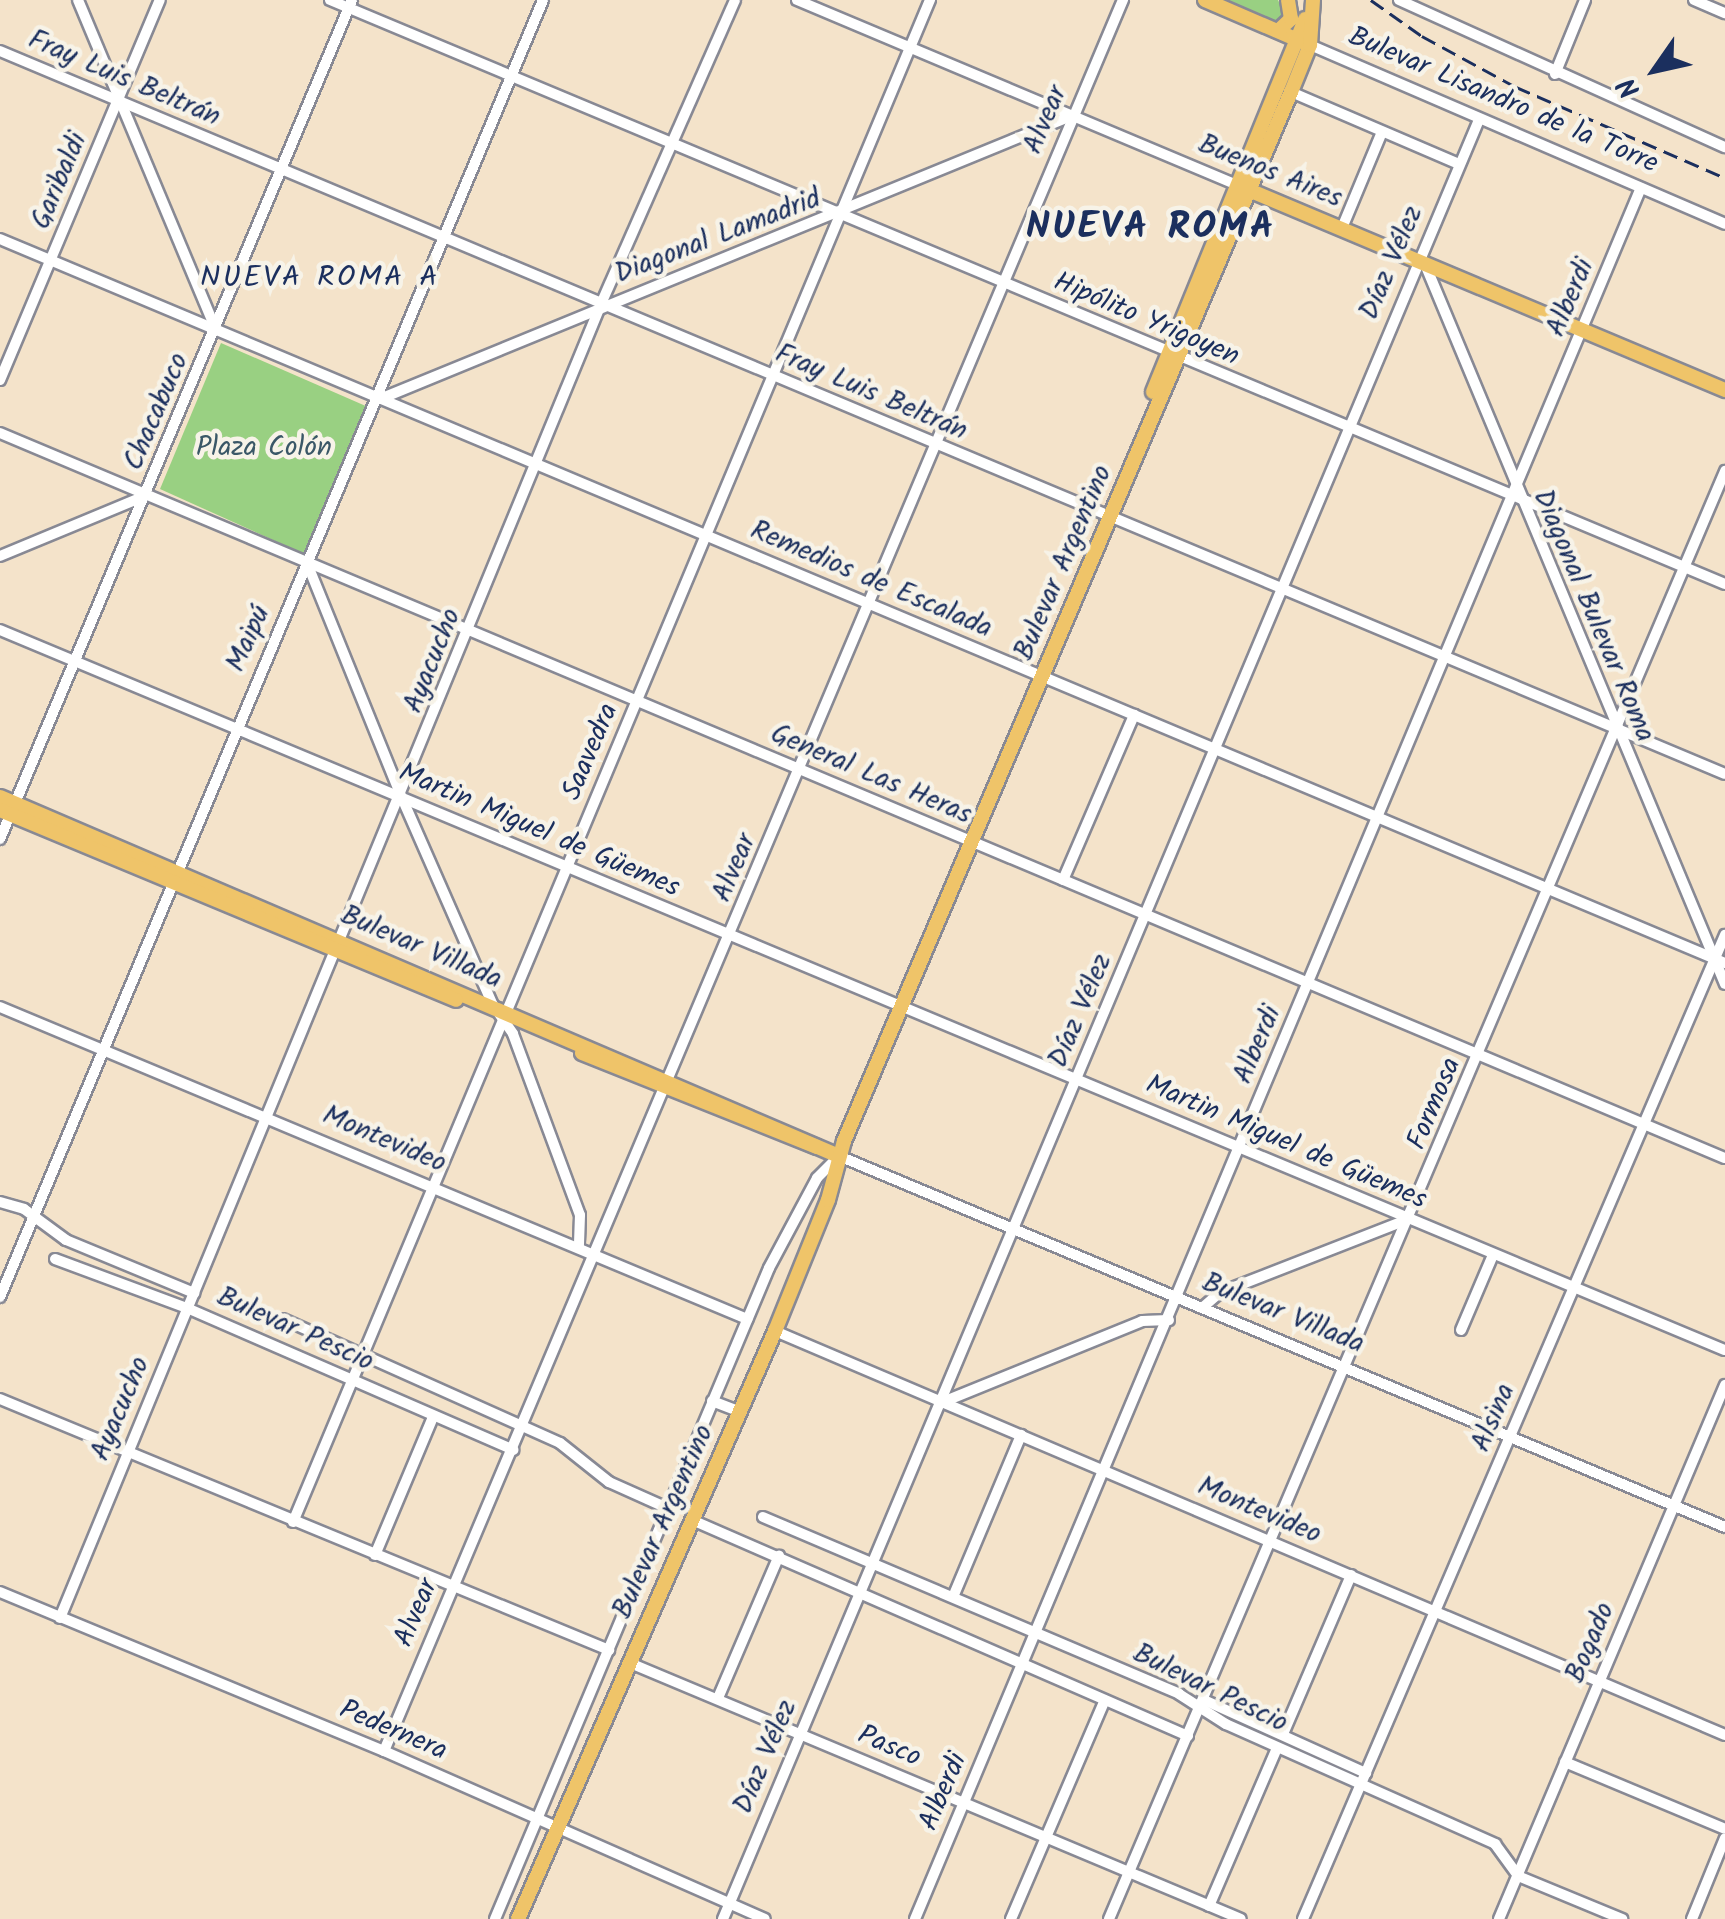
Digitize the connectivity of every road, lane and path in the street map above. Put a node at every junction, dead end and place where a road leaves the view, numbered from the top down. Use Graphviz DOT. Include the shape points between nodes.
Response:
graph roads {
  1 [pos="78,0"];
  2 [pos="160,0"];
  3 [pos="330,0"];
  4 [pos="543,0"];
  5 [pos="735,0"];
  6 [pos="796,0"];
  7 [pos="930,0"];
  8 [pos="1123,0"];
  9 [pos="1206,0"];
  10 [pos="1290,0"];
  11 [pos="1399,0"];
  12 [pos="1585,0"];
  13 [pos="1694,0"];
  14 [pos="350,4"];
  15 [pos="1310,6"];
  16 [pos="1725,13"];
  17 [pos="1278,31"];
  18 [pos="1305,43"];
  19 [pos="910,48"];
  20 [pos="0,51"];
  21 [pos="1555,74"];
  22 [pos="512,76"];
  23 [pos="1291,92"];
  24 [pos="120,99"];
  25 [pos="1072,116"];
  26 [pos="1479,120"];
  27 [pos="1382,132"];
  28 [pos="674,144"];
  29 [pos="1725,147"];
  30 [pos="1459,164"];
  31 [pos="279,169"];
  32 [pos="1244,188"];
  33 [pos="1641,188"];
  34 [pos="840,215"];
  35 [pos="1725,224"];
  36 [pos="1342,228"];
  37 [pos="446,238"];
  38 [pos="0,239"];
  39 [pos="50,260"];
  40 [pos="1420,262"];
  41 [pos="1004,284"];
  42 [pos="601,304"];
  43 [pos="216,330"];
  44 [pos="1582,330"];
  45 [pos="1173,356"];
  46 [pos="773,376"];
  47 [pos="0,380"];
  48 [pos="1725,390"];
  49 [pos="379,399"];
  50 [pos="1348,428"];
  51 [pos="0,433"];
  52 [pos="935,444"];
  53 [pos="537,464"];
  54 [pos="1725,471"];
  55 [pos="1516,493"];
  56 [pos="146,495"];
  57 [pos="1106,515"];
  58 [pos="706,536"];
  59 [pos="0,556"];
  60 [pos="307,563"];
  61 [pos="1684,567"];
  62 [pos="1725,584"];
  63 [pos="1282,588"];
  64 [pos="870,604"];
  65 [pos="0,630"];
  66 [pos="470,630"];
  67 [pos="1446,656"];
  68 [pos="75,662"];
  69 [pos="1039,675"];
  70 [pos="637,701"];
  71 [pos="1134,715"];
  72 [pos="234,729"];
  73 [pos="1616,730"];
  74 [pos="1216,749"];
  75 [pos="801,770"];
  76 [pos="1725,774"];
  77 [pos="402,798"];
  78 [pos="6,806"];
  79 [pos="1378,817"];
  80 [pos="0,839"];
  81 [pos="969,840"];
  82 [pos="567,867"];
  83 [pos="173,877"];
  84 [pos="1063,880"];
  85 [pos="1549,889"];
  86 [pos="1146,914"];
  87 [pos="1725,935"];
  88 [pos="730,936"];
  89 [pos="339,946"];
  90 [pos="1720,961"];
  91 [pos="1308,982"];
  92 [pos="1725,984"];
  93 [pos="899,1006"];
  94 [pos="0,1007"];
  95 [pos="501,1012"];
  96 [pos="104,1049"];
  97 [pos="1481,1056"];
  98 [pos="1076,1080"];
  99 [pos="669,1084"];
  100 [pos="270,1116"];
  101 [pos="1644,1125"];
  102 [pos="1239,1147"];
  103 [pos="839,1156"];
  104 [pos="1725,1158"];
  105 [pos="431,1184"];
  106 [pos="0,1202"];
  107 [pos="35,1216"];
  108 [pos="1410,1219"];
  109 [pos="1016,1230"];
  110 [pos="578,1247"];
  111 [pos="783,1247"];
  112 [pos="594,1254"];
  113 [pos="1493,1254"];
  114 [pos="806,1255"];
  115 [pos="55,1259"];
  116 [pos="1573,1288"];
  117 [pos="194,1293"];
  118 [pos="0,1297"];
  119 [pos="1178,1299"];
  120 [pos="188,1308"];
  121 [pos="1202,1308"];
  122 [pos="283,1319"];
  123 [pos="747,1319"];
  124 [pos="1169,1320"];
  125 [pos="775,1330"];
  126 [pos="1461,1330"];
  127 [pos="1725,1350"];
  128 [pos="361,1354"];
  129 [pos="1344,1366"];
  130 [pos="351,1380"];
  131 [pos="1725,1385"];
  132 [pos="0,1399"];
  133 [pos="712,1401"];
  134 [pos="943,1402"];
  135 [pos="740,1412"];
  136 [pos="432,1416"];
  137 [pos="524,1426"];
  138 [pos="1021,1435"];
  139 [pos="1512,1437"];
  140 [pos="513,1450"];
  141 [pos="126,1453"];
  142 [pos="1106,1471"];
  143 [pos="1674,1506"];
  144 [pos="667,1508"];
  145 [pos="763,1517"];
  146 [pos="692,1520"];
  147 [pos="293,1522"];
  148 [pos="1725,1526"];
  149 [pos="1273,1541"];
  150 [pos="375,1555"];
  151 [pos="779,1556"];
  152 [pos="876,1564"];
  153 [pos="1352,1575"];
  154 [pos="452,1587"];
  155 [pos="0,1592"];
  156 [pos="863,1594"];
  157 [pos="953,1597"];
  158 [pos="1434,1610"];
  159 [pos="60,1618"];
  160 [pos="1036,1633"];
  161 [pos="609,1650"];
  162 [pos="1024,1662"];
  163 [pos="630,1663"];
  164 [pos="1600,1681"];
  165 [pos="718,1698"];
  166 [pos="1105,1700"];
  167 [pos="1203,1704"];
  168 [pos="800,1734"];
  169 [pos="1284,1734"];
  170 [pos="1725,1735"];
  171 [pos="1188,1736"];
  172 [pos="1276,1748"];
  173 [pos="384,1751"];
  174 [pos="1565,1762"];
  175 [pos="1364,1779"];
  176 [pos="964,1803"];
  177 [pos="538,1819"];
  178 [pos="1725,1829"];
  179 [pos="558,1830"];
  180 [pos="1044,1836"];
  181 [pos="1725,1838"];
  182 [pos="1129,1872"];
  183 [pos="1518,1876"];
  184 [pos="730,1904"];
  185 [pos="1209,1906"];
  186 [pos="495,1919"];
  187 [pos="518,1919"];
  188 [pos="723,1919"];
  189 [pos="765,1919"];
  190 [pos="915,1919"];
  191 [pos="1011,1919"];
  192 [pos="1109,1919"];
  193 [pos="1241,1919"];
  194 [pos="1303,1919"];
  195 [pos="1498,1919"];
  196 [pos="1622,1919"];
  197 [pos="1692,1919"];
  1 -- 24 [label="street"];
  2 -- 24 [label="street, Garibaldi"];
  3 -- 14 [label="street, Hipólito Yrigoyen"];
  4 -- 22 [label="street, Maipú"];
  5 -- 28 [label="street, Ayacucho"];
  6 -- 19 [label="street, Buenos Aires"];
  7 -- 19 [label="street, Saavedra"];
  8 -- 25 [label="street, Alvear"];
  9 -- 17 [label="main road, Bulevar Lisandro de la Torre"];
  10 -- 15 [label="main road"];
  10 -- 17 [label="main road" via="1290,19"];
  11 -- 21 [label="street"];
  12 -- 21 [label="street"];
  13 -- 16 [label="street"];
  14 -- 22 [label="street, Hipólito Yrigoyen"];
  14 -- 31 [label="street, Chacabuco"];
  15 -- 18 [label="main road, Bulevar Argentino"];
  17 -- 18 [label="main road, Bulevar Lisandro de la Torre"];
  18 -- 23 [label="main road, Bulevar Argentino"];
  18 -- 26 [label="street, Bulevar Lisandro de la Torre"];
  18 -- 32 [label="main road, Bulevar Argentino"];
  19 -- 25 [label="street, Buenos Aires"];
  19 -- 34 [label="street, Saavedra"];
  20 -- 24 [label="street, Fray Luis Beltrán"];
  21 -- 29 [label="street"];
  22 -- 28 [label="street, Hipólito Yrigoyen"];
  22 -- 37 [label="street, Maipú"];
  23 -- 27 [label="street"];
  23 -- 32 [label="main road, Bulevar Argentino"];
  24 -- 31 [label="street, Fray Luis Beltrán"];
  24 -- 39 [label="street, Garibaldi"];
  24 -- 43 [label="street"];
  25 -- 32 [label="street, Buenos Aires"];
  25 -- 34 [label="street, Diagonal Lamadrid"];
  25 -- 41 [label="street, Alvear"];
  26 -- 30 [label="street, Díaz Vélez"];
  26 -- 33 [label="street, Bulevar Lisandro de la Torre"];
  27 -- 30 [label="street"];
  27 -- 36 [label="street"];
  28 -- 34 [label="street, Hipólito Yrigoyen"];
  28 -- 42 [label="street, Ayacucho"];
  30 -- 40 [label="street, Díaz Vélez"];
  31 -- 37 [label="street, Fray Luis Beltrán"];
  31 -- 43 [label="street, Chacabuco"];
  32 -- 36 [label="main road, Buenos Aires"];
  32 -- 45 [label="main road, Bulevar Argentino"];
  33 -- 35 [label="street, Bulevar Lisandro de la Torre"];
  33 -- 44 [label="street, Alberdi"];
  34 -- 41 [label="street, Hipólito Yrigoyen"];
  34 -- 42 [label="street, Diagonal Lamadrid"];
  34 -- 46 [label="street, Saavedra"];
  36 -- 40 [label="main road, Buenos Aires"];
  37 -- 42 [label="street, Fray Luis Beltrán"];
  37 -- 49 [label="street, Maipú"];
  38 -- 39 [label="street, Remedios de Escalada"];
  39 -- 43 [label="street, Remedios de Escalada"];
  39 -- 47 [label="street, Garibaldi"];
  40 -- 44 [label="main road, Buenos Aires"];
  40 -- 50 [label="street, Díaz Vélez"];
  40 -- 55 [label="street, Diagonal Bulevar Roma"];
  41 -- 45 [label="street, Hipólito Yrigoyen"];
  41 -- 52 [label="street, Alvear"];
  42 -- 46 [label="street, Fray Luis Beltrán"];
  42 -- 49 [label="street, Diagonal Lamadrid"];
  42 -- 53 [label="street, Ayacucho"];
  43 -- 49 [label="street, Remedios de Escalada"];
  43 -- 56 [label="street, Chacabuco"];
  44 -- 48 [label="main road, Buenos Aires"];
  44 -- 55 [label="street, Alberdi"];
  45 -- 50 [label="street, Hipólito Yrigoyen"];
  45 -- 57 [label="main road, Bulevar Argentino"];
  46 -- 52 [label="street, Fray Luis Beltrán"];
  46 -- 58 [label="street, Saavedra"];
  49 -- 53 [label="street, Remedios de Escalada"];
  49 -- 60 [label="street, Maipú"];
  50 -- 55 [label="street, Hipólito Yrigoyen"];
  50 -- 63 [label="street, Díaz Vélez"];
  51 -- 56 [label="street, General Las Heras"];
  52 -- 57 [label="street, Fray Luis Beltrán"];
  52 -- 64 [label="street, Alvear"];
  53 -- 58 [label="street, Remedios de Escalada"];
  53 -- 66 [label="street, Ayacucho"];
  54 -- 61 [label="street, Formosa"];
  55 -- 61 [label="street, Hipólito Yrigoyen"];
  55 -- 67 [label="street, Alberdi"];
  55 -- 73 [label="street, Diagonal Bulevar Roma"];
  56 -- 59 [label="street"];
  56 -- 60 [label="street, General Las Heras"];
  56 -- 68 [label="street, Chacabuco"];
  57 -- 63 [label="street, Fray Luis Beltrán"];
  57 -- 69 [label="main road, Bulevar Argentino"];
  58 -- 64 [label="street, Remedios de Escalada"];
  58 -- 70 [label="street, Saavedra"];
  60 -- 66 [label="street, General Las Heras"];
  60 -- 72 [label="street, Maipú"];
  60 -- 77 [label="street"];
  61 -- 62 [label="street, Hipólito Yrigoyen"];
  61 -- 73 [label="street, Formosa"];
  63 -- 67 [label="street, Fray Luis Beltrán"];
  63 -- 74 [label="street, Díaz Vélez"];
  64 -- 69 [label="street, Remedios de Escalada"];
  64 -- 75 [label="street, Alvear"];
  65 -- 68 [label="street, Martin Miguel de Güemes"];
  66 -- 70 [label="street, General Las Heras"];
  66 -- 77 [label="street, Ayacucho"];
  67 -- 73 [label="street, Fray Luis Beltrán"];
  67 -- 79 [label="street, Alberdi"];
  68 -- 72 [label="street, Martin Miguel de Güemes"];
  68 -- 78 [label="street, Chacabuco"];
  69 -- 71 [label="street, Remedios de Escalada"];
  69 -- 81 [label="main road, Bulevar Argentino"];
  70 -- 75 [label="street, General Las Heras"];
  70 -- 82 [label="street, Saavedra"];
  71 -- 74 [label="street, Remedios de Escalada"];
  71 -- 84 [label="street"];
  72 -- 77 [label="street, Martin Miguel de Güemes"];
  72 -- 83 [label="street, Maipú"];
  73 -- 76 [label="street, Fray Luis Beltrán"];
  73 -- 85 [label="street, Formosa"];
  73 -- 90 [label="street, Diagonal Bulevar Roma"];
  74 -- 79 [label="street, Remedios de Escalada"];
  74 -- 86 [label="street, Díaz Vélez"];
  75 -- 81 [label="street, General Las Heras"];
  75 -- 88 [label="street, Alvear"];
  77 -- 82 [label="street, Martin Miguel de Güemes"];
  77 -- 89 [label="street, Ayacucho"];
  77 -- 95 [label="street"];
  78 -- 80 [label="street, Chacabuco"];
  78 -- 83 [label="main road, Bulevar Villada"];
  79 -- 85 [label="street, Remedios de Escalada"];
  79 -- 91 [label="street, Alberdi"];
  81 -- 84 [label="street, General Las Heras"];
  81 -- 93 [label="main road, Bulevar Argentino"];
  82 -- 88 [label="street, Martin Miguel de Güemes"];
  82 -- 95 [label="street, Saavedra"];
  83 -- 89 [label="main road, Bulevar Villada"];
  83 -- 96 [label="street, Maipú"];
  84 -- 86 [label="street, General Las Heras"];
  85 -- 90 [label="street, Remedios de Escalada"];
  85 -- 97 [label="street, Formosa"];
  86 -- 91 [label="street, General Las Heras"];
  86 -- 98 [label="street, Díaz Vélez"];
  87 -- 90 [label="street, Alsina"];
  88 -- 93 [label="street, Martin Miguel de Güemes"];
  88 -- 99 [label="street, Alvear"];
  89 -- 95 [label="main road, Bulevar Villada"];
  89 -- 100 [label="street, Ayacucho"];
  90 -- 92 [label="street, Diagonal Bulevar Roma"];
  90 -- 101 [label="street, Alsina"];
  91 -- 97 [label="street, General Las Heras"];
  91 -- 102 [label="street, Alberdi"];
  93 -- 98 [label="street, Martin Miguel de Güemes"];
  93 -- 103 [label="main road, Bulevar Argentino"];
  94 -- 96 [label="street, Montevideo"];
  95 -- 99 [label="main road, Bulevar Villada"];
  95 -- 105 [label="street, Saavedra"];
  95 -- 110 [label="street" via="580,1215"];
  96 -- 100 [label="street, Montevideo"];
  96 -- 107 [label="street, Maipú"];
  97 -- 101 [label="street, General Las Heras"];
  97 -- 108 [label="street, Formosa"];
  98 -- 102 [label="street, Martin Miguel de Güemes"];
  98 -- 109 [label="street, Díaz Vélez"];
  99 -- 103 [label="main road, Bulevar Villada" via="797,1144"];
  99 -- 112 [label="street, Alvear"];
  100 -- 105 [label="street, Montevideo"];
  100 -- 117 [label="street, Ayacucho"];
  101 -- 104 [label="street, General Las Heras"];
  101 -- 116 [label="street, Alsina"];
  102 -- 108 [label="street, Martin Miguel de Güemes"];
  102 -- 119 [label="street, Alberdi"];
  103 -- 109 [label="street, Bulevar Villada"];
  103 -- 111 [label="street" via="809,1191"];
  103 -- 114 [label="main road, Bulevar Argentino"];
  105 -- 110 [label="street, Montevideo"];
  105 -- 128 [label="street, Saavedra"];
  106 -- 107 [label="street, Bulevar Pescio"];
  107 -- 117 [label="street, Bulevar Pescio" via="66,1240"];
  107 -- 118 [label="street, Maipú"];
  108 -- 113 [label="street, Martin Miguel de Güemes"];
  108 -- 121 [label="street" via="1219,1293"];
  108 -- 129 [label="street, Formosa"];
  109 -- 119 [label="street, Bulevar Villada"];
  109 -- 134 [label="street, Díaz Vélez"];
  110 -- 112 [label="street, Montevideo"];
  111 -- 114 [label="street"];
  111 -- 123 [label="street"];
  112 -- 123 [label="street, Montevideo"];
  112 -- 137 [label="street, Alvear"];
  113 -- 116 [label="street, Martin Miguel de Güemes"];
  113 -- 126 [label="street"];
  114 -- 125 [label="main road, Bulevar Argentino"];
  115 -- 120 [label="street, Bulevar Pescio"];
  116 -- 127 [label="street, Martin Miguel de Güemes"];
  116 -- 139 [label="street, Alsina"];
  117 -- 120 [label="street, Ayacucho"];
  119 -- 121 [label="street, Bulevar Villada"];
  119 -- 124 [label="street, Alberdi"];
  120 -- 130 [label="street, Bulevar Pescio"];
  120 -- 141 [label="street, Ayacucho"];
  121 -- 129 [label="street, Bulevar Villada"];
  122 -- 128 [label="street, Bulevar Pescio"];
  123 -- 133 [label="street"];
  124 -- 134 [label="street" via="1142,1321"];
  124 -- 142 [label="street, Alberdi"];
  125 -- 134 [label="street, Montevideo"];
  125 -- 135 [label="main road, Bulevar Argentino"];
  128 -- 130 [label="street, Saavedra"];
  128 -- 137 [label="street, Bulevar Pescio"];
  129 -- 139 [label="street, Bulevar Villada"];
  129 -- 149 [label="street, Formosa"];
  130 -- 136 [label="street, Bulevar Pescio"];
  130 -- 147 [label="street, Saavedra"];
  131 -- 143 [label="street, Bogado"];
  132 -- 141 [label="street"];
  133 -- 135 [label="street"];
  133 -- 144 [label="street"];
  134 -- 138 [label="street, Montevideo"];
  134 -- 152 [label="street, Díaz Vélez"];
  135 -- 146 [label="main road, Bulevar Argentino"];
  136 -- 140 [label="street, Bulevar Pescio"];
  136 -- 150 [label="street"];
  137 -- 140 [label="street, Alvear"];
  137 -- 144 [label="street, Bulevar Pescio" via="560,1443 610,1482"];
  138 -- 142 [label="street, Montevideo"];
  138 -- 157 [label="street"];
  139 -- 143 [label="street, Bulevar Villada"];
  139 -- 158 [label="street, Alsina"];
  140 -- 154 [label="street, Alvear"];
  141 -- 147 [label="street"];
  141 -- 159 [label="street, Ayacucho"];
  142 -- 149 [label="street, Montevideo"];
  142 -- 160 [label="street, Alberdi"];
  143 -- 148 [label="street, Bulevar Villada"];
  143 -- 164 [label="street, Bogado"];
  144 -- 161 [label="street"];
  145 -- 152 [label="street, Bulevar Pescio"];
  146 -- 151 [label="street, Bulevar Pescio"];
  146 -- 163 [label="main road, Bulevar Argentino"];
  147 -- 150 [label="street"];
  149 -- 153 [label="street, Montevideo"];
  149 -- 167 [label="street, Formosa"];
  150 -- 154 [label="street"];
  151 -- 156 [label="street, Bulevar Pescio"];
  151 -- 165 [label="street"];
  152 -- 156 [label="street, Díaz Vélez"];
  152 -- 157 [label="street, Bulevar Pescio"];
  153 -- 158 [label="street, Montevideo"];
  153 -- 169 [label="street"];
  154 -- 161 [label="street"];
  154 -- 173 [label="street, Alvear"];
  155 -- 159 [label="street, Pedernera"];
  156 -- 162 [label="street, Bulevar Pescio"];
  156 -- 168 [label="street, Díaz Vélez"];
  157 -- 160 [label="street, Bulevar Pescio"];
  158 -- 164 [label="street, Montevideo"];
  158 -- 175 [label="street, Alsina"];
  159 -- 173 [label="street, Pedernera"];
  160 -- 162 [label="street, Alberdi"];
  160 -- 167 [label="street, Bulevar Pescio"];
  161 -- 177 [label="street"];
  162 -- 166 [label="street, Bulevar Pescio"];
  162 -- 176 [label="street, Alberdi"];
  163 -- 165 [label="street, Pasco"];
  163 -- 179 [label="main road, Bulevar Argentino"];
  164 -- 170 [label="street, Montevideo"];
  164 -- 174 [label="street, Bogado"];
  165 -- 168 [label="street, Pasco"];
  166 -- 171 [label="street, Bulevar Pescio"];
  166 -- 180 [label="street"];
  167 -- 169 [label="street"];
  167 -- 171 [label="street, Formosa"];
  167 -- 172 [label="street, Bulevar Pescio"];
  168 -- 176 [label="street, Pasco"];
  168 -- 184 [label="street, Díaz Vélez"];
  169 -- 175 [label="street"];
  171 -- 182 [label="street, Formosa"];
  172 -- 175 [label="street, Bulevar Pescio"];
  172 -- 185 [label="street"];
  173 -- 177 [label="street, Pedernera"];
  174 -- 178 [label="street"];
  174 -- 183 [label="street, Bogado"];
  175 -- 183 [label="street, Bulevar Pescio" via="1495,1844"];
  175 -- 194 [label="street, Alsina"];
  176 -- 180 [label="street, Pasco"];
  176 -- 190 [label="street, Alberdi"];
  177 -- 179 [label="street, Pedernera"];
  177 -- 186 [label="street"];
  179 -- 184 [label="street, Pedernera"];
  179 -- 187 [label="main road, Bulevar Argentino"];
  180 -- 182 [label="street, Pasco"];
  180 -- 191 [label="street"];
  181 -- 197 [label="street"];
  182 -- 185 [label="street, Pasco"];
  182 -- 192 [label="street, Formosa"];
  183 -- 195 [label="street, Bogado"];
  183 -- 196 [label="street, Bulevar Pescio"];
  184 -- 188 [label="street, Díaz Vélez"];
  184 -- 189 [label="street, Pedernera"];
  185 -- 193 [label="street, Pasco"];
}
